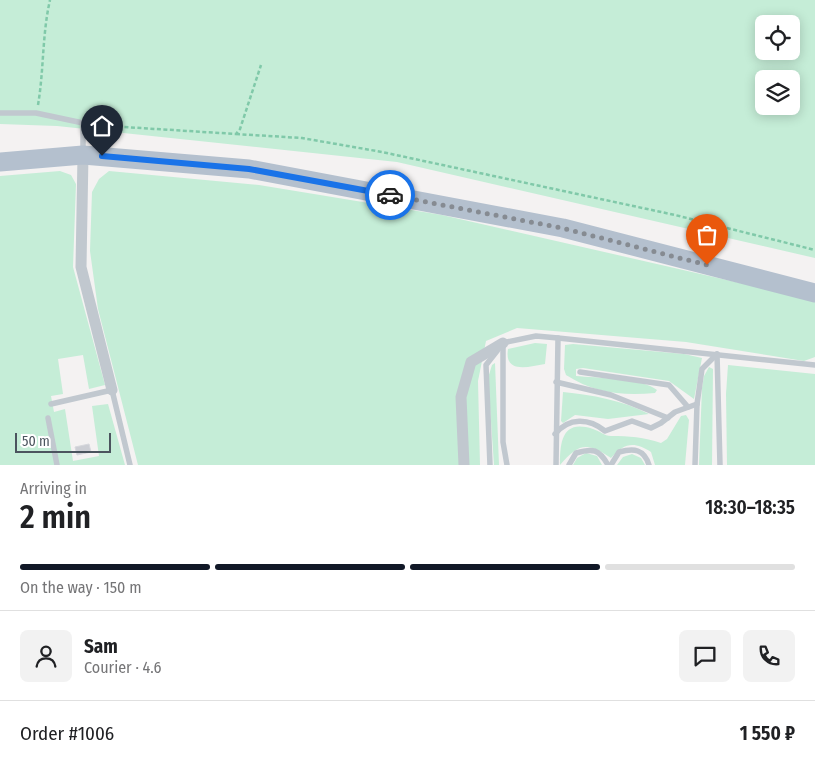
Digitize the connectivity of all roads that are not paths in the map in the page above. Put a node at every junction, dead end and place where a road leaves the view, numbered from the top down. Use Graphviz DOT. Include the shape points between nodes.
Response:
graph roads {
  1 [pos="0,113"];
  2 [pos="83,155"];
  3 [pos="0,162"];
  4 [pos="815,292"];
  5 [pos="558,338"];
  6 [pos="503,343"];
  7 [pos="717,354"];
  8 [pos="815,365"];
  9 [pos="580,372"];
  10 [pos="556,382"];
  11 [pos="112,390"];
  12 [pos="51,404"];
  13 [pos="697,404"];
  14 [pos="688,407"];
  15 [pos="48,418"];
  16 [pos="668,418"];
  17 [pos="555,434"];
  18 [pos="57,465"];
  19 [pos="130,465"];
  20 [pos="464,465"];
  21 [pos="490,465"];
  22 [pos="507,465"];
  23 [pos="556,465"];
  24 [pos="568,465"];
  25 [pos="609,465"];
  26 [pos="650,465"];
  27 [pos="695,465"];
  28 [pos="720,465"];
  1 -- 2 [label="lane" via="36,113 83,123"];
  2 -- 3 [label="main road"];
  2 -- 4 [label="main road" via="249,169 553,226"];
  2 -- 11 [label="street" via="81,267"];
  5 -- 6 [label="lane" via="536,336"];
  5 -- 7 [label="lane"];
  5 -- 10 [label="lane"];
  6 -- 20 [label="street" via="471,362 461,397"];
  6 -- 21 [label="lane" via="486,365"];
  6 -- 22 [label="lane" via="503,442"];
  7 -- 8 [label="lane"];
  7 -- 13 [label="lane" via="702,369"];
  7 -- 28 [label="lane"];
  9 -- 14 [label="lane" via="669,384"];
  10 -- 16 [label="lane" via="611,395"];
  10 -- 17 [label="lane"];
  11 -- 12 [label="lane"];
  11 -- 19 [label="lane"];
  13 -- 14 [label="lane"];
  13 -- 27 [label="lane"];
  14 -- 16 [label="lane"];
  15 -- 18 [label="lane"];
  16 -- 17 [label="lane" via="651,428 632,421 605,431 588,421 574,421 561,426"];
  17 -- 23 [label="lane"];
  24 -- 25 [label="lane" via="576,453 589,449 599,453"];
  25 -- 26 [label="lane" via="619,452 632,449 643,453"];
}
